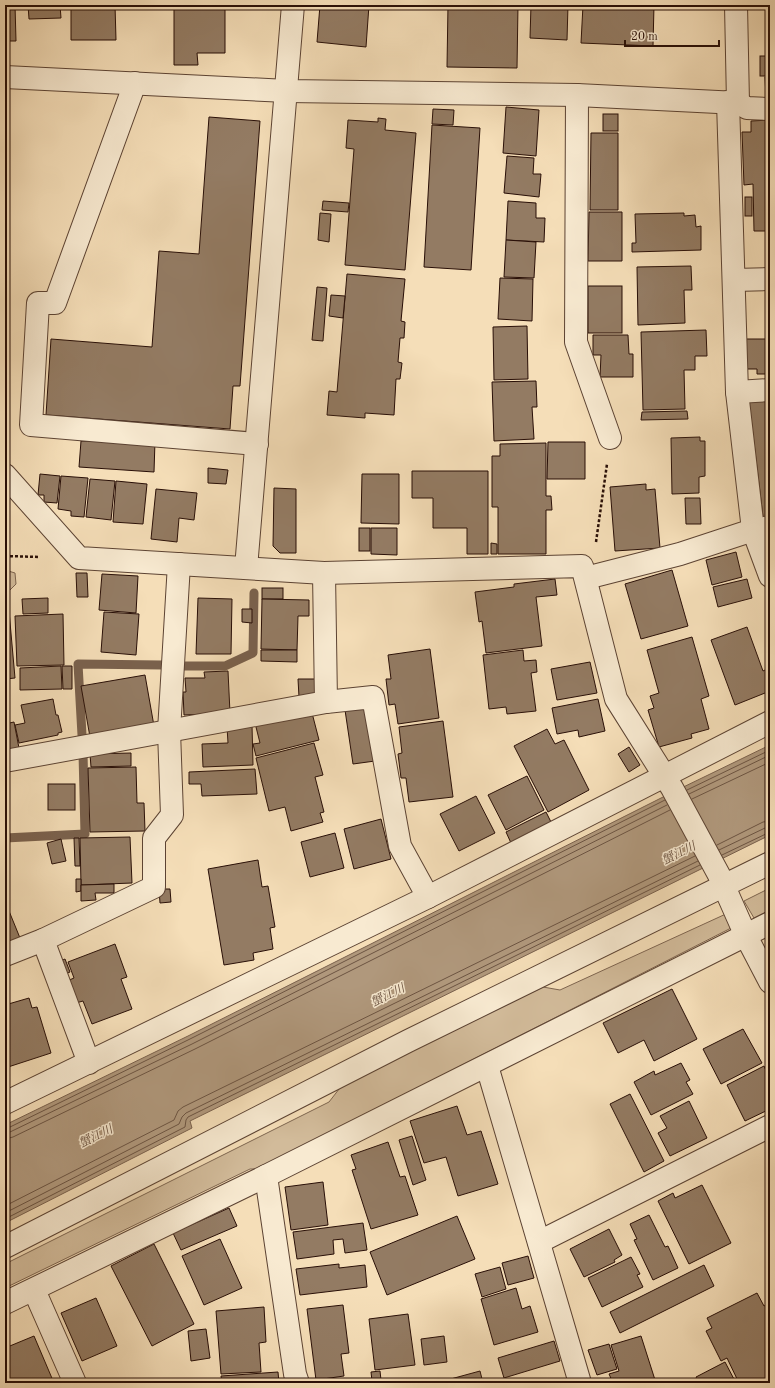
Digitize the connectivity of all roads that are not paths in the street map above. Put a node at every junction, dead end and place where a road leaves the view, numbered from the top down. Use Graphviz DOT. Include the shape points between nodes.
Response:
graph roads {
  1 [pos="293,5"];
  2 [pos="736,5"];
  3 [pos="5,77"];
  4 [pos="135,83"];
  5 [pos="287,90"];
  6 [pos="577,94"];
  7 [pos="733,102"];
  8 [pos="770,110"];
  9 [pos="770,279"];
  10 [pos="734,280"];
  11 [pos="770,390"];
  12 [pos="737,392"];
  13 [pos="610,438"];
  14 [pos="257,444"];
  15 [pos="5,475"];
  16 [pos="762,528"];
  17 [pos="179,564"];
  18 [pos="246,568"];
  19 [pos="324,573"];
  20 [pos="770,576"];
  21 [pos="589,577"];
  22 [pos="326,702"];
  23 [pos="770,722"];
  24 [pos="169,731"];
  25 [pos="5,761"];
  26 [pos="668,781"];
  27 [pos="770,863"];
  28 [pos="721,880"];
  29 [pos="428,897"];
  30 [pos="770,923"];
  31 [pos="746,936"];
  32 [pos="43,940"];
  33 [pos="5,955"];
  34 [pos="770,982"];
  35 [pos="89,1063"];
  36 [pos="487,1066"];
  37 [pos="5,1103"];
  38 [pos="770,1126"];
  39 [pos="266,1176"];
  40 [pos="539,1242"];
  41 [pos="5,1247"];
  42 [pos="34,1290"];
  43 [pos="5,1303"];
  44 [pos="75,1383"];
  45 [pos="298,1383"];
  46 [pos="580,1383"];
  1 -- 5 [label="street"];
  2 -- 7 [label="street"];
  3 -- 4 [label="street"];
  4 -- 5 [label="street"];
  4 -- 14 [label="street" via="55,303 38,303 31,425"];
  5 -- 6 [label="street"];
  5 -- 14 [label="street"];
  6 -- 7 [label="street"];
  6 -- 13 [label="street" via="576,342"];
  7 -- 8 [label="street" via="747,108"];
  7 -- 10 [label="street"];
  9 -- 10 [label="street"];
  10 -- 12 [label="street"];
  11 -- 12 [label="street"];
  12 -- 16 [label="street"];
  14 -- 18 [label="street"];
  15 -- 17 [label="street" via="79,558"];
  16 -- 20 [label="street"];
  16 -- 21 [label="street" via="680,554"];
  17 -- 18 [label="street"];
  17 -- 24 [label="street"];
  18 -- 19 [label="street"];
  19 -- 21 [label="street" via="582,566"];
  19 -- 22 [label="street"];
  21 -- 26 [label="street" via="616,699"];
  22 -- 24 [label="street"];
  22 -- 29 [label="street" via="373,697 400,846"];
  23 -- 26 [label="street"];
  24 -- 25 [label="street"];
  24 -- 32 [label="street" via="172,815 154,838 154,887"];
  26 -- 28 [label="street"];
  26 -- 29 [label="street"];
  27 -- 28 [label="street"];
  28 -- 31 [label="street"];
  28 -- 41 [label="street"];
  29 -- 35 [label="street"];
  30 -- 31 [label="street"];
  31 -- 34 [label="street"];
  31 -- 36 [label="street"];
  32 -- 33 [label="street"];
  32 -- 35 [label="street"];
  35 -- 37 [label="street"];
  36 -- 39 [label="street"];
  36 -- 40 [label="street"];
  38 -- 40 [label="street"];
  39 -- 42 [label="street"];
  39 -- 45 [label="street"];
  40 -- 46 [label="street"];
  42 -- 43 [label="street"];
  42 -- 44 [label="street"];
}
